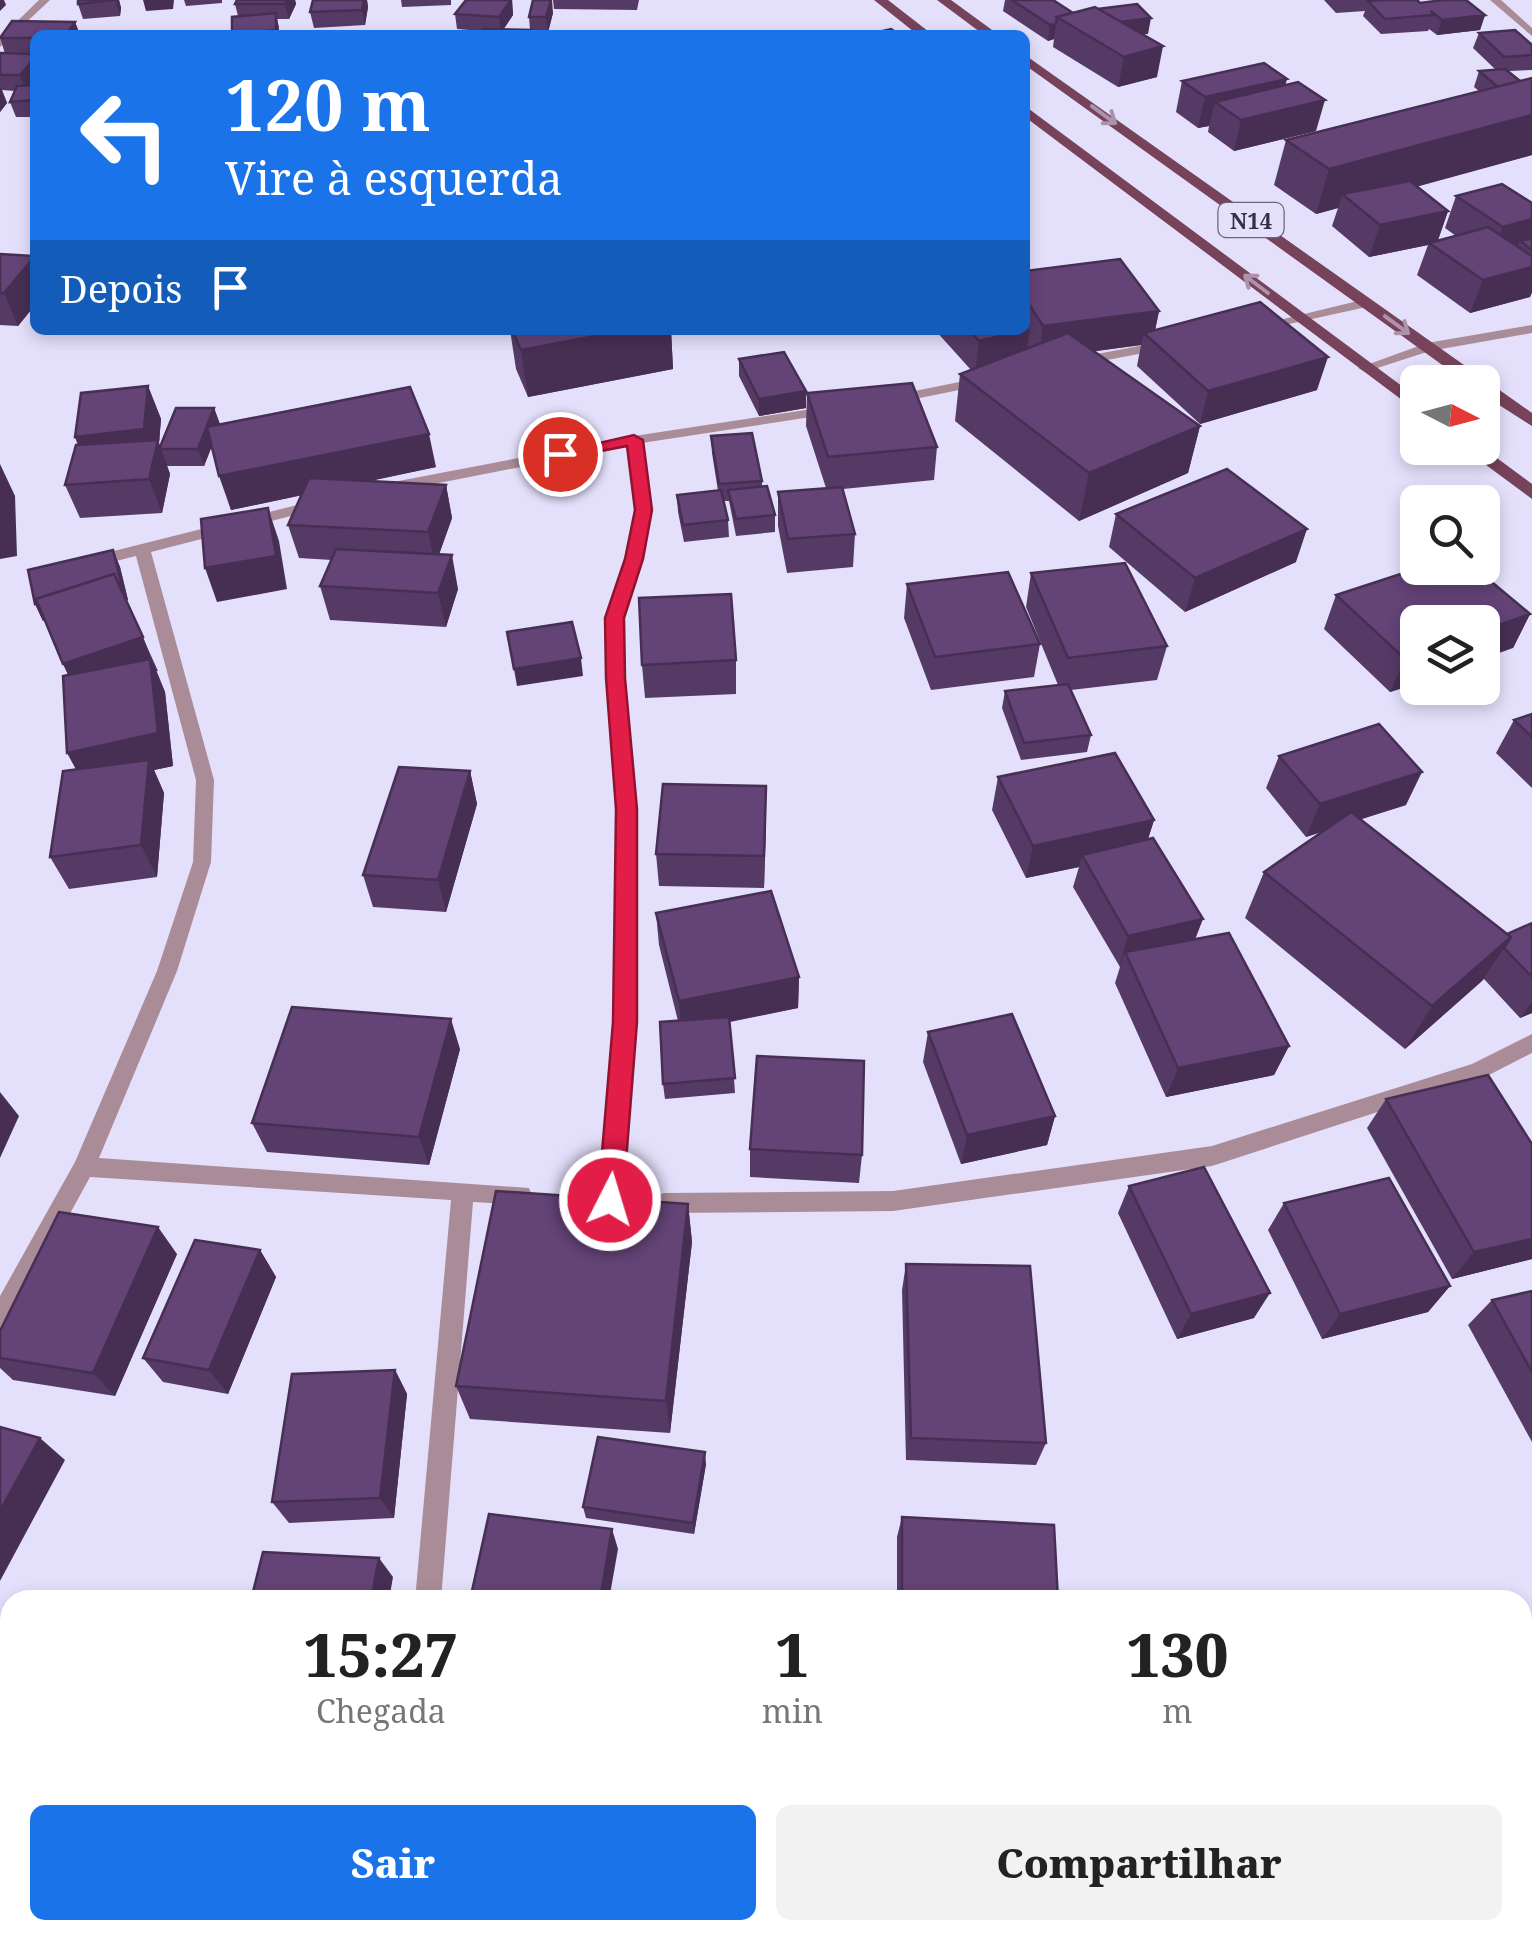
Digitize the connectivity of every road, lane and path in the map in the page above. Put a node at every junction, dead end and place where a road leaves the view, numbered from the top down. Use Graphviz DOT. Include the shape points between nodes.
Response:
graph roads {
  1 [pos="45,0"];
  2 [pos="880,0"];
  3 [pos="943,0"];
  4 [pos="1496,0"];
  5 [pos="919,30"];
  6 [pos="985,30"];
  7 [pos="1532,33"];
  8 [pos="0,44"];
  9 [pos="1030,62"];
  10 [pos="1030,114"];
  11 [pos="1366,303"];
  12 [pos="1301,318"];
  13 [pos="1244,330"];
  14 [pos="1532,330"];
  15 [pos="1186,341"];
  16 [pos="1427,346"];
  17 [pos="1454,365"];
  18 [pos="1053,367"];
  19 [pos="1365,368"];
  20 [pos="997,378"];
  21 [pos="1400,394"];
  22 [pos="1500,399"];
  23 [pos="874,402"];
  24 [pos="857,406"];
  25 [pos="1532,422"];
  26 [pos="634,440"];
  27 [pos="1495,465"];
  28 [pos="374,490"];
  29 [pos="1532,492"];
  30 [pos="335,500"];
  31 [pos="142,549"];
  32 [pos="69,568"];
  33 [pos="1532,1042"];
  34 [pos="84,1166"];
  35 [pos="464,1192"];
  36 [pos="537,1196"];
  37 [pos="0,1319"];
  38 [pos="429,1590"];
  1 -- 8 [label="street"];
  2 -- 5 [label="main road"];
  3 -- 6 [label="main road"];
  4 -- 7 [label="street"];
  9 -- 11 [label="main road, N14, one-way"];
  12 -- 10 [label="main road, N14, one-way"];
  11 -- 12 [label="street"];
  11 -- 16 [label="main road, N14, one-way"];
  12 -- 13 [label="street"];
  12 -- 19 [label="main road, N14"];
  14 -- 16 [label="street"];
  15 -- 18 [label="street"];
  16 -- 17 [label="main road, N14"];
  16 -- 19 [label="street"];
  19 -- 21 [label="main road, N14"];
  20 -- 23 [label="street"];
  22 -- 25 [label="main road, N14"];
  24 -- 26 [label="street"];
  26 -- 28 [label="street"];
  26 -- 33 [label="street" via="644,510 614,618 626,867 620,1201 893,1201 1212,1156 1482,1079"];
  27 -- 29 [label="main road"];
  30 -- 31 [label="street"];
  31 -- 32 [label="street"];
  31 -- 34 [label="street" via="206,780 202,862 167,971"];
  34 -- 35 [label="street"];
  34 -- 37 [label="street"];
  35 -- 36 [label="street"];
  35 -- 38 [label="street"];
}
